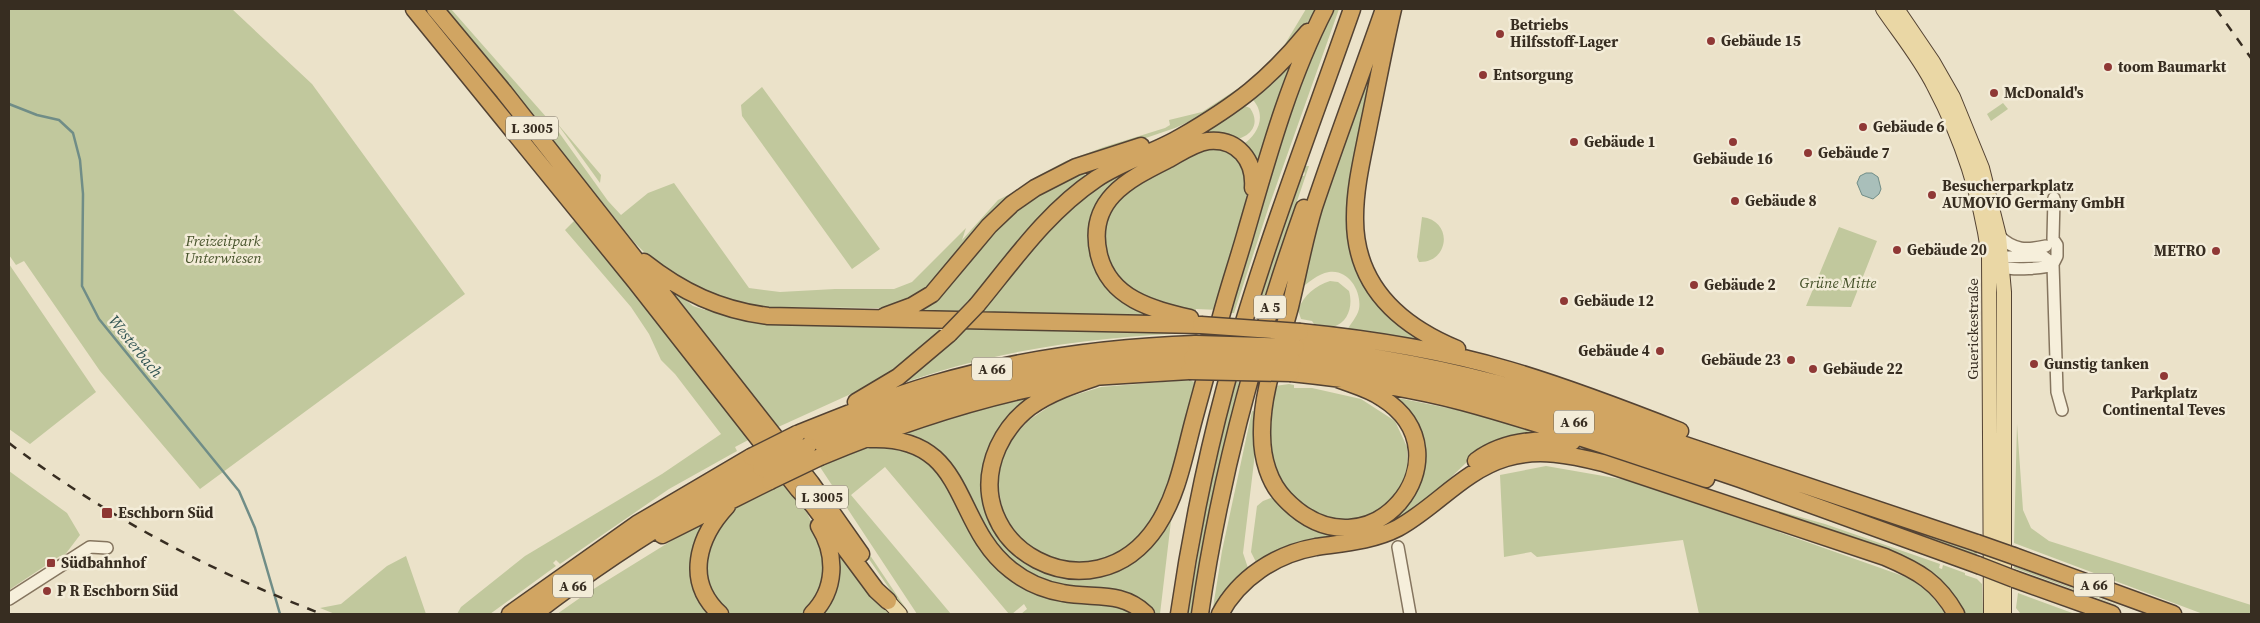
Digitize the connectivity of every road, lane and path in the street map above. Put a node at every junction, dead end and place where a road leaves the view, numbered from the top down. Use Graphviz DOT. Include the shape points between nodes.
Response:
graph roads {
  1 [pos="408,9"];
  2 [pos="414,9"];
  3 [pos="435,9"];
  4 [pos="1352,9"];
  5 [pos="1373,9"];
  6 [pos="1384,9"];
  7 [pos="1393,9"];
  8 [pos="1883,9"];
  9 [pos="1897,9"];
  10 [pos="1324,12"];
  11 [pos="436,35"];
  12 [pos="1195,127"];
  13 [pos="2054,198"];
  14 [pos="1253,204"];
  15 [pos="1999,236"];
  16 [pos="2050,242"];
  17 [pos="627,248"];
  18 [pos="2035,256"];
  19 [pos="1998,261"];
  20 [pos="2053,264"];
  21 [pos="877,319"];
  22 [pos="1201,323"];
  23 [pos="1295,353"];
  24 [pos="1192,357"];
  25 [pos="1508,370"];
  26 [pos="1100,376"];
  27 [pos="1333,377"];
  28 [pos="1205,383"];
  29 [pos="2062,410"];
  30 [pos="862,439"];
  31 [pos="808,446"];
  32 [pos="1609,448"];
  33 [pos="761,469"];
  34 [pos="1205,472"];
  35 [pos="1804,484"];
  36 [pos="798,490"];
  37 [pos="732,501"];
  38 [pos="1435,501"];
  39 [pos="1846,518"];
  40 [pos="1398,547"];
  41 [pos="107,548"];
  42 [pos="612,557"];
  43 [pos="9,599"];
  44 [pos="888,601"];
  45 [pos="510,614"];
  46 [pos="534,614"];
  47 [pos="720,614"];
  48 [pos="812,614"];
  49 [pos="900,614"];
  50 [pos="1146,614"];
  51 [pos="1179,614"];
  52 [pos="1200,614"];
  53 [pos="1220,614"];
  54 [pos="1410,614"];
  55 [pos="1956,614"];
  56 [pos="1991,614"];
  57 [pos="2004,614"];
  58 [pos="2112,614"];
  59 [pos="2173,614"];
  1 -- 11 [label="highway"];
  2 -- 11 [label="highway, L 3005"];
  3 -- 17 [label="highway, L 3005"];
  4 -- 34 [label="highway, A 5" via="1250,302"];
  5 -- 52 [label="highway, A 5" via="1286,259 1241,405 1215,523"];
  6 -- 27 [label="highway" via="1314,208 1268,386 1262,426 1265,460 1271,478 1286,500 1299,512 1323,524 1343,528 1382,518 1401,502 1415,474 1416,447 1410,428 1395,408 1382,398"];
  7 -- 25 [label="highway" via="1359,173 1354,219 1359,251 1377,292 1401,318 1432,338"];
  8 -- 19 [label="main road, Guerickestraße" via="1919,60 1954,126"];
  9 -- 15 [label="main road, Guerickestraße" via="1953,97 1982,168"];
  10 -- 12 [label="highway" via="1264,81 1231,107"];
  10 -- 14 [label="highway" via="1283,110"];
  11 -- 36 [label="highway, L 3005" via="635,281"];
  12 -- 21 [label="highway" via="1076,167 1035,188 989,226 932,294 912,306"];
  12 -- 31 [label="highway, bridge" via="1181,137 1112,169 1081,189 1040,228 949,334"];
  13 -- 16 [label="street"];
  14 -- 22 [label="highway" via="1254,178 1246,157 1231,144 1208,142 1196,144 1135,176 1114,193 1104,208 1098,224 1097,241 1103,265 1113,281 1143,305"];
  14 -- 28 [label="highway"];
  15 -- 16 [label="street" via="2013,247 2022,249"];
  15 -- 19 [label="main road, Guerickestraße"];
  16 -- 18 [label="street" via="2042,253"];
  16 -- 20 [label="street" via="2057,245"];
  17 -- 21 [label="highway" via="687,292 738,312"];
  17 -- 44 [label="highway, L 3005" via="812,483 882,586"];
  18 -- 19 [label="street"];
  18 -- 20 [label="street" via="2047,257"];
  19 -- 20 [label="street" via="2045,267"];
  19 -- 56 [label="main road, Guerickestraße"];
  19 -- 57 [label="main road, Guerickestraße"];
  20 -- 29 [label="street" via="2057,392"];
  21 -- 22 [label="highway"];
  22 -- 23 [label="highway, bridge" via="1229,326"];
  23 -- 24 [label="highway, bridge"];
  23 -- 24 [label="highway, A 66, bridge"];
  23 -- 25 [label="highway" via="1419,349"];
  23 -- 27 [label="highway"];
  23 -- 35 [label="highway, A 66" via="1386,358 1486,380 1574,406"];
  23 -- 39 [label="highway, A 66" via="1397,374 1574,421"];
  24 -- 26 [label="highway"];
  24 -- 31 [label="highway, A 66" via="1090,366 991,384 896,411"];
  25 -- 35 [label="highway" via="1634,413 1764,464"];
  26 -- 28 [label="highway" via="1052,394 1022,413 1000,443 992,465 992,501 1006,534 1032,558 1064,570 1085,572 1106,568 1125,558 1148,539 1172,500"];
  26 -- 30 [label="highway" via="977,400"];
  27 -- 32 [label="highway" via="1462,402"];
  28 -- 34 [label="highway" via="1202,436"];
  30 -- 31 [label="highway"];
  30 -- 50 [label="highway" via="906,442 934,457 955,484 985,542 1019,576 1054,591 1120,598"];
  31 -- 33 [label="highway, bridge"];
  31 -- 33 [label="highway, A 66, bridge"];
  32 -- 38 [label="highway" via="1550,440 1512,444 1490,452 1469,466"];
  32 -- 39 [label="highway" via="1752,494"];
  33 -- 37 [label="highway"];
  33 -- 42 [label="highway, A 66" via="680,513"];
  33 -- 45 [label="highway, A 66" via="637,524"];
  34 -- 51 [label="highway, A 5"];
  35 -- 59 [label="highway, A 66, bridge"];
  36 -- 44 [label="highway, L 3005" via="814,505 876,590"];
  36 -- 48 [label="highway" via="823,533 832,563 825,598"];
  37 -- 42 [label="highway"];
  37 -- 47 [label="highway" via="712,523 701,544 699,556 703,590"];
  38 -- 53 [label="highway" via="1396,529 1375,537 1292,553 1273,562 1244,582"];
  38 -- 55 [label="highway" via="1481,469 1505,458 1540,453 1576,456 1885,557 1928,579"];
  39 -- 58 [label="highway, A 66, bridge"];
  40 -- 54 [label="street"];
  41 -- 43 [label="street" via="90,547"];
  42 -- 46 [label="highway, A 66"];
  44 -- 49 [label="main road"];
}
